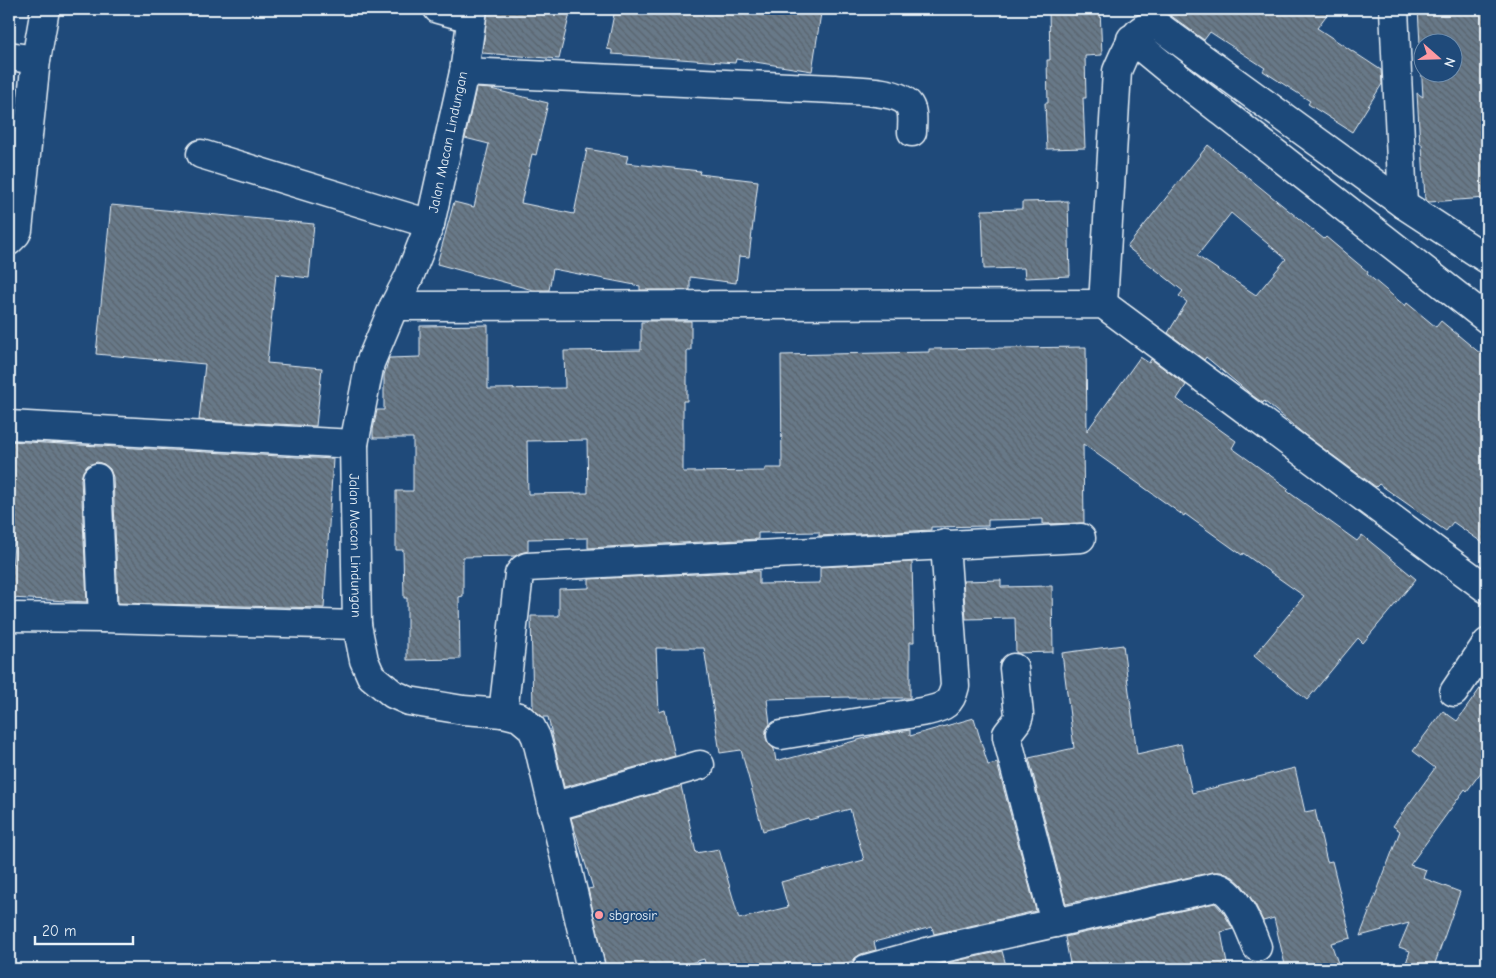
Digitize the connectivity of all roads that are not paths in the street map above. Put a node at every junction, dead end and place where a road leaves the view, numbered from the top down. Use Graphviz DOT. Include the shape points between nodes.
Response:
graph roads {
  1 [pos="45,9"];
  2 [pos="438,9"];
  3 [pos="1394,9"];
  4 [pos="472,13"];
  5 [pos="1131,39"];
  6 [pos="9,56"];
  7 [pos="36,60"];
  8 [pos="464,72"];
  9 [pos="912,132"];
  10 [pos="201,154"];
  11 [pos="1403,204"];
  12 [pos="430,224"];
  13 [pos="9,241"];
  14 [pos="1487,259"];
  15 [pos="1103,304"];
  16 [pos="394,306"];
  17 [pos="1487,319"];
  18 [pos="9,425"];
  19 [pos="354,444"];
  20 [pos="97,478"];
  21 [pos="1081,538"];
  22 [pos="945,544"];
  23 [pos="1487,589"];
  24 [pos="9,617"];
  25 [pos="103,618"];
  26 [pos="357,625"];
  27 [pos="1487,643"];
  28 [pos="1014,668"];
  29 [pos="1454,692"];
  30 [pos="503,713"];
  31 [pos="782,735"];
  32 [pos="700,765"];
  33 [pos="552,807"];
  34 [pos="1056,923"];
  35 [pos="1257,947"];
  36 [pos="591,969"];
  37 [pos="866,969"];
  1 -- 7 [label="street"];
  2 -- 4 [label="street"];
  3 -- 11 [label="street"];
  4 -- 8 [label="street, Jalan Macan Lindungan"];
  5 -- 11 [label="street" via="1148,26 1161,28"];
  5 -- 15 [label="street" via="1117,71"];
  5 -- 17 [label="street"];
  6 -- 7 [label="street"];
  7 -- 13 [label="street" via="18,230"];
  8 -- 9 [label="street" via="889,94 910,106"];
  8 -- 12 [label="street, Jalan Macan Lindungan"];
  10 -- 12 [label="street"];
  11 -- 14 [label="street"];
  12 -- 16 [label="street, Jalan Macan Lindungan"];
  15 -- 16 [label="street"];
  15 -- 23 [label="street"];
  16 -- 19 [label="street, Jalan Macan Lindungan" via="370,363"];
  18 -- 19 [label="street"];
  19 -- 26 [label="street, Jalan Macan Lindungan"];
  20 -- 25 [label="street"];
  21 -- 22 [label="street"];
  22 -- 30 [label="street" via="527,567 520,574"];
  22 -- 31 [label="street" via="955,686 948,703 927,711"];
  24 -- 25 [label="street"];
  25 -- 26 [label="street"];
  26 -- 30 [label="street, Jalan Macan Lindungan" via="364,660 371,676 393,694 409,701"];
  27 -- 29 [label="street"];
  28 -- 34 [label="street" via="1019,715 1007,738"];
  30 -- 33 [label="street, Jalan Macan Lindungan" via="519,717 531,727 538,742"];
  32 -- 33 [label="street"];
  33 -- 36 [label="street, Jalan Macan Lindungan"];
  34 -- 35 [label="street" via="1221,888 1245,916"];
  34 -- 37 [label="street"];
}
